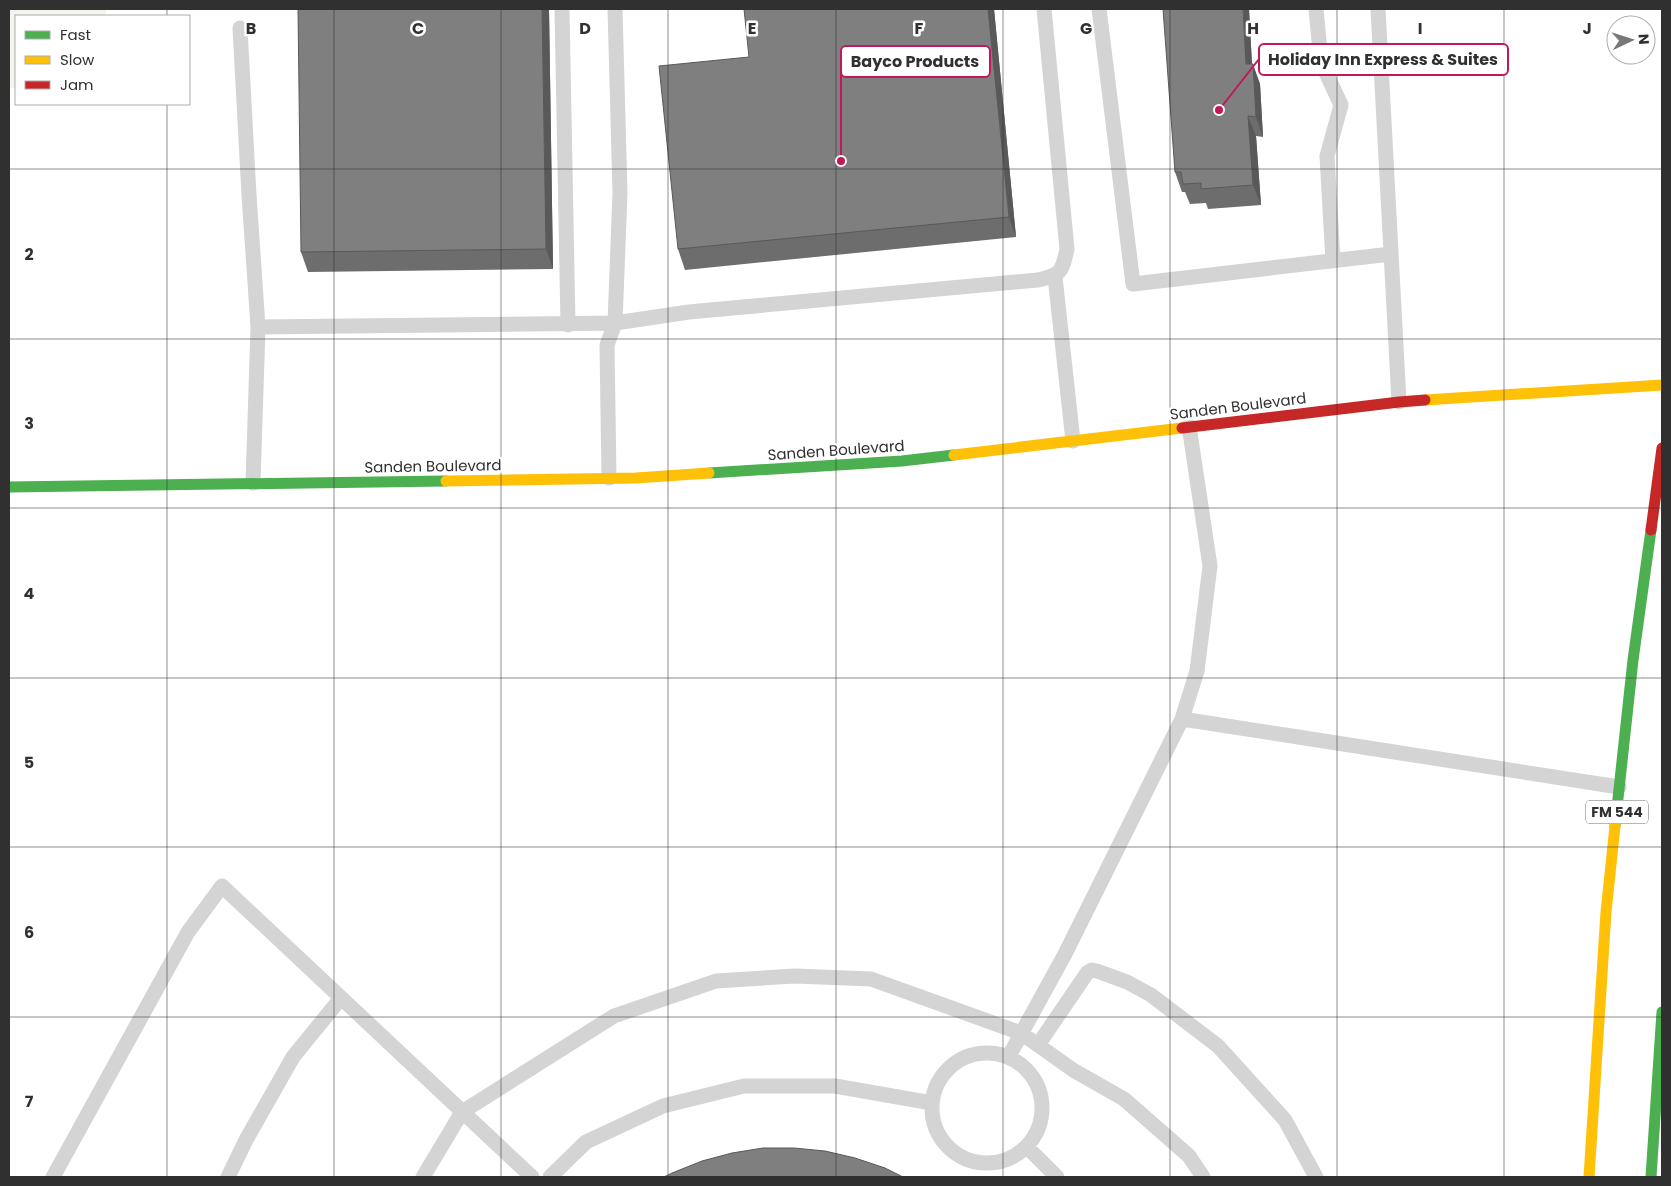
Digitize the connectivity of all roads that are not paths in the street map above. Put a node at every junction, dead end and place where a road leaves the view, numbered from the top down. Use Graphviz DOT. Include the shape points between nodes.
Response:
graph roads {
  1 [pos="562,9"];
  2 [pos="614,9"];
  3 [pos="1044,9"];
  4 [pos="1099,9"];
  5 [pos="1316,9"];
  6 [pos="1378,9"];
  7 [pos="240,28"];
  8 [pos="1391,254"];
  9 [pos="1333,261"];
  10 [pos="1054,277"];
  11 [pos="615,323"];
  12 [pos="568,325"];
  13 [pos="258,327"];
  14 [pos="1662,385"];
  15 [pos="1399,402"];
  16 [pos="1189,426"];
  17 [pos="1073,441"];
  18 [pos="1662,448"];
  19 [pos="609,478"];
  20 [pos="253,483"];
  21 [pos="9,487"];
  22 [pos="1182,719"];
  23 [pos="1619,787"];
  24 [pos="341,998"];
  25 [pos="1662,1012"];
  26 [pos="1021,1033"];
  27 [pos="1038,1045"];
  28 [pos="1009,1056"];
  29 [pos="932,1103"];
  30 [pos="462,1112"];
  31 [pos="1027,1147"];
  32 [pos="53,1177"];
  33 [pos="228,1177"];
  34 [pos="423,1177"];
  35 [pos="532,1177"];
  36 [pos="550,1177"];
  37 [pos="1057,1177"];
  38 [pos="1203,1177"];
  39 [pos="1316,1177"];
  40 [pos="1589,1177"];
  41 [pos="1651,1177"];
  1 -- 12 [label="lane"];
  2 -- 11 [label="lane" via="620,193"];
  3 -- 10 [label="lane" via="1067,249 1064,266"];
  4 -- 9 [label="lane" via="1133,284"];
  5 -- 9 [label="lane" via="1321,62 1341,104 1327,156"];
  6 -- 8 [label="lane"];
  7 -- 13 [label="lane"];
  8 -- 9 [label="lane"];
  8 -- 15 [label="lane"];
  10 -- 11 [label="lane" via="689,312"];
  10 -- 17 [label="lane"];
  11 -- 12 [label="lane"];
  11 -- 19 [label="lane" via="607,346"];
  12 -- 13 [label="lane"];
  13 -- 20 [label="lane"];
  14 -- 15 [label="street, Sanden Boulevard"];
  15 -- 16 [label="street, Sanden Boulevard"];
  16 -- 17 [label="street, Sanden Boulevard"];
  16 -- 22 [label="lane" via="1210,566 1197,671"];
  17 -- 19 [label="street, Sanden Boulevard" via="902,461"];
  18 -- 23 [label="street, FM 544 / FM 544"];
  19 -- 20 [label="street, Sanden Boulevard"];
  20 -- 21 [label="street, Sanden Boulevard"];
  22 -- 23 [label="lane"];
  22 -- 26 [label="lane" via="1065,954"];
  23 -- 40 [label="street, FM 544 / FM 544" via="1606,912"];
  24 -- 30 [label="lane"];
  24 -- 32 [label="lane" via="222,886 188,932"];
  24 -- 33 [label="lane" via="293,1057"];
  25 -- 41 [label="street"];
  26 -- 27 [label="lane"];
  26 -- 28 [label="lane"];
  26 -- 30 [label="lane" via="871,979 795,976 716,981 614,1016"];
  27 -- 38 [label="lane" via="1073,1070 1124,1099 1189,1156"];
  27 -- 39 [label="lane" via="1087,973 1097,971 1127,982 1151,995 1218,1046 1286,1120"];
  28 -- 29 [label="lane" via="994,1052 965,1056 942,1075"];
  28 -- 31 [label="lane" via="1033,1075 1040,1089 1041,1120"];
  29 -- 31 [label="lane" via="933,1120 939,1136 964,1158 980,1163 997,1163"];
  29 -- 36 [label="lane" via="835,1086 744,1086 663,1106 637,1118 586,1142"];
  30 -- 34 [label="lane"];
  30 -- 35 [label="lane"];
  31 -- 37 [label="lane"];
}
